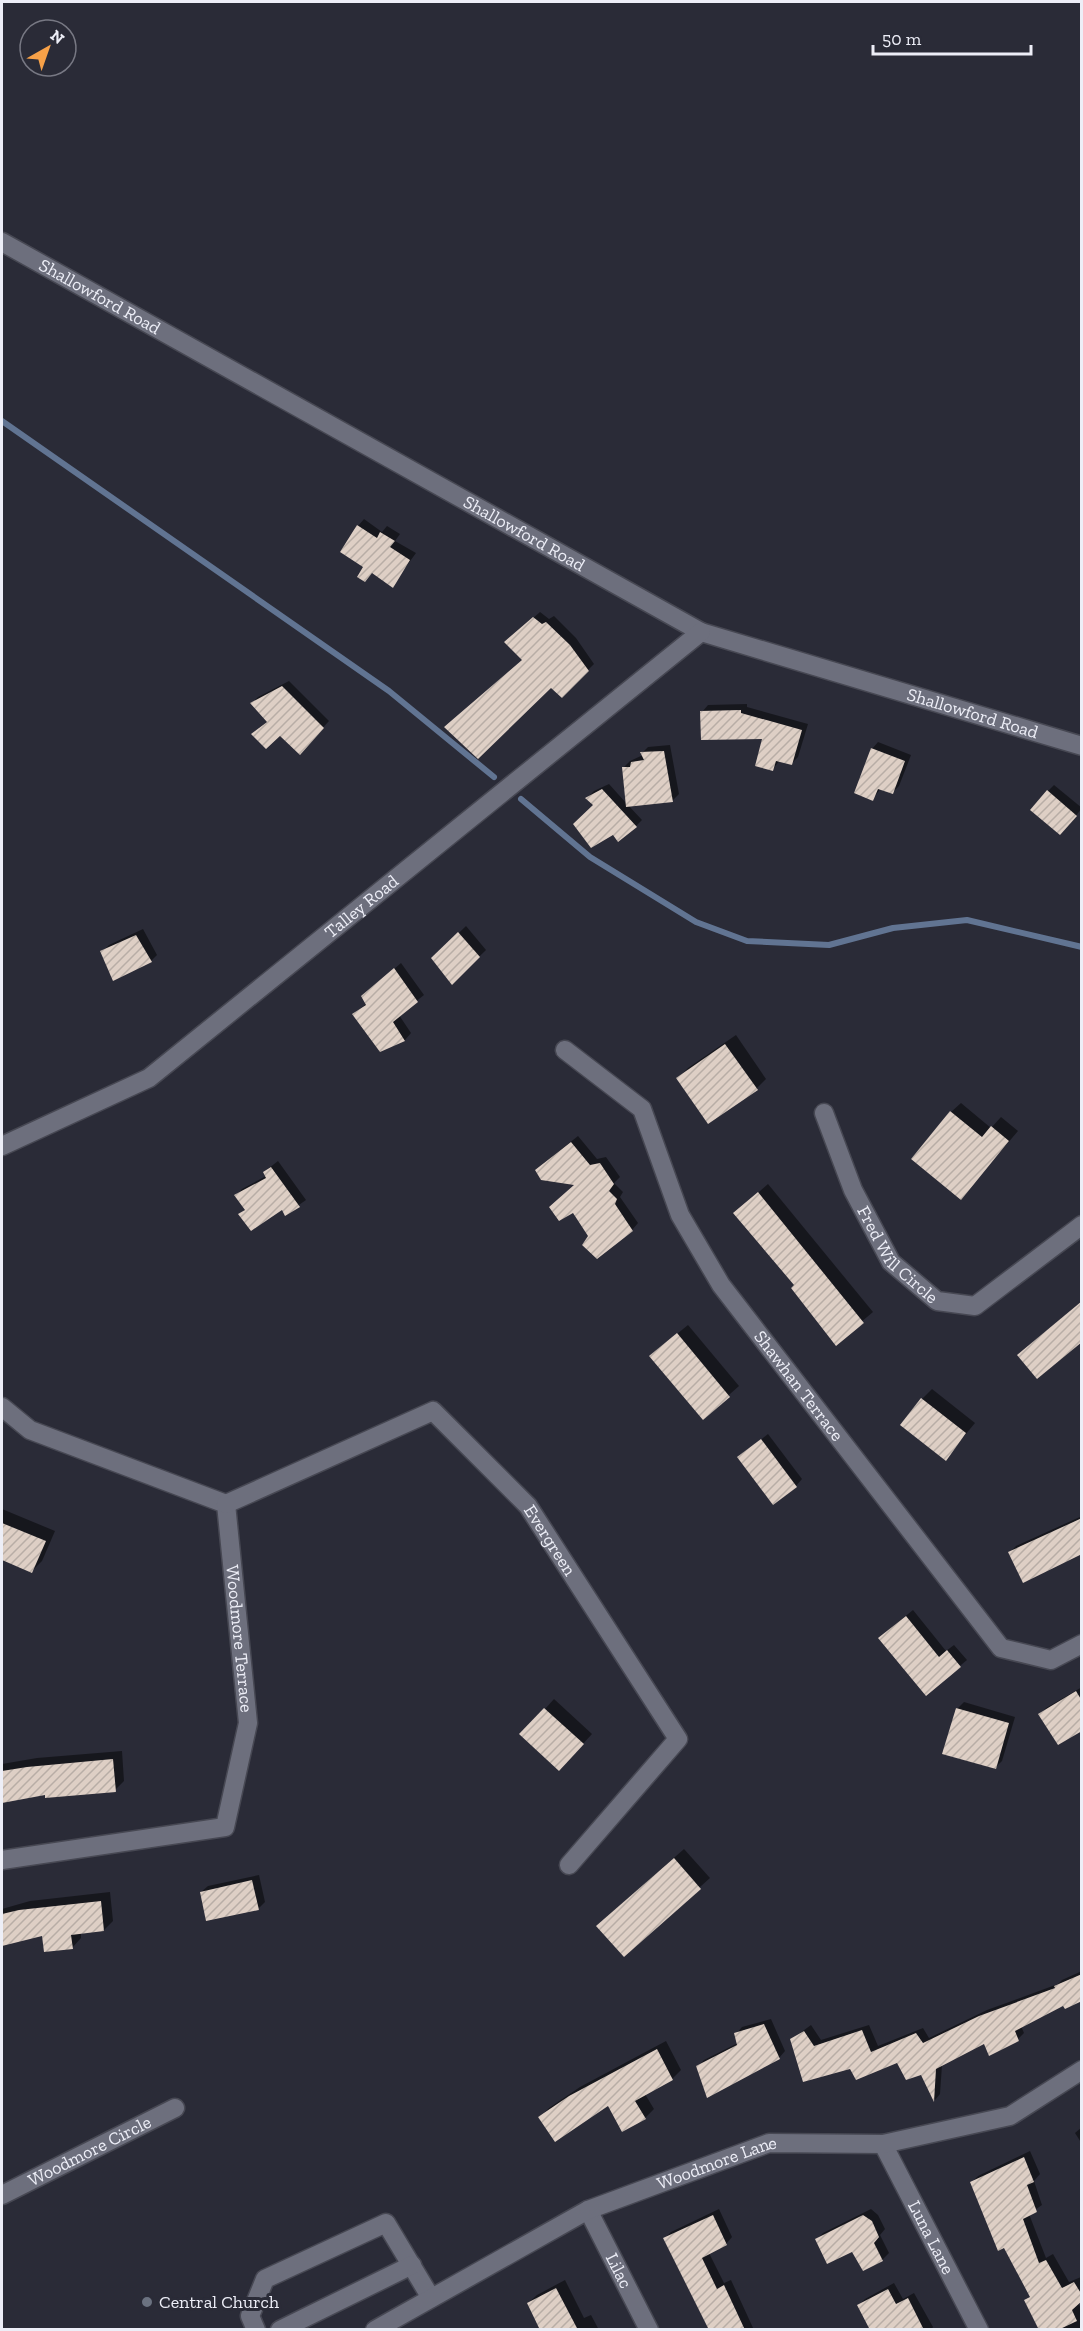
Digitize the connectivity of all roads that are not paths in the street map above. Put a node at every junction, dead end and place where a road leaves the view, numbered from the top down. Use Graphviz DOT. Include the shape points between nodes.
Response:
graph roads {
  1 [pos="2,242"];
  2 [pos="701,632"];
  3 [pos="1082,746"];
  4 [pos="565,1050"];
  5 [pos="824,1113"];
  6 [pos="2,1146"];
  7 [pos="1082,1225"];
  8 [pos="2,1407"];
  9 [pos="226,1504"];
  10 [pos="1082,1644"];
  11 [pos="2,1860"];
  12 [pos="570,1864"];
  13 [pos="1082,2070"];
  14 [pos="176,2108"];
  15 [pos="883,2144"];
  16 [pos="2,2195"];
  17 [pos="588,2210"];
  18 [pos="411,2265"];
  19 [pos="431,2298"];
  20 [pos="256,2330"];
  21 [pos="280,2330"];
  22 [pos="375,2330"];
  23 [pos="649,2330"];
  24 [pos="979,2330"];
  1 -- 2 [label="street, Shallowford Road"];
  2 -- 3 [label="street, Shallowford Road"];
  2 -- 6 [label="street, Talley Road" via="149,1078"];
  4 -- 10 [label="street, Shawhan Terrace" via="642,1109 680,1215 721,1285 1001,1648 1051,1660"];
  5 -- 7 [label="street, Fred Will Circle" via="853,1190 891,1262 937,1301 975,1306"];
  8 -- 9 [label="street" via="30,1430"];
  9 -- 11 [label="street, Woodmore Terrace" via="248,1723 225,1827"];
  9 -- 12 [label="street, Evergreen" via="433,1411 528,1506 678,1739"];
  13 -- 15 [label="street, Woodmore Lane" via="1010,2116"];
  14 -- 16 [label="street, Woodmore Circle"];
  15 -- 17 [label="street, Woodmore Lane" via="769,2143"];
  15 -- 24 [label="street, Luna Lane"];
  17 -- 19 [label="street, Woodmore Lane"];
  17 -- 23 [label="street, Lilac"];
  18 -- 19 [label="street"];
  18 -- 20 [label="street" via="386,2223 265,2279 250,2316"];
  18 -- 21 [label="street"];
  19 -- 22 [label="street, Woodmore Lane"];
}
